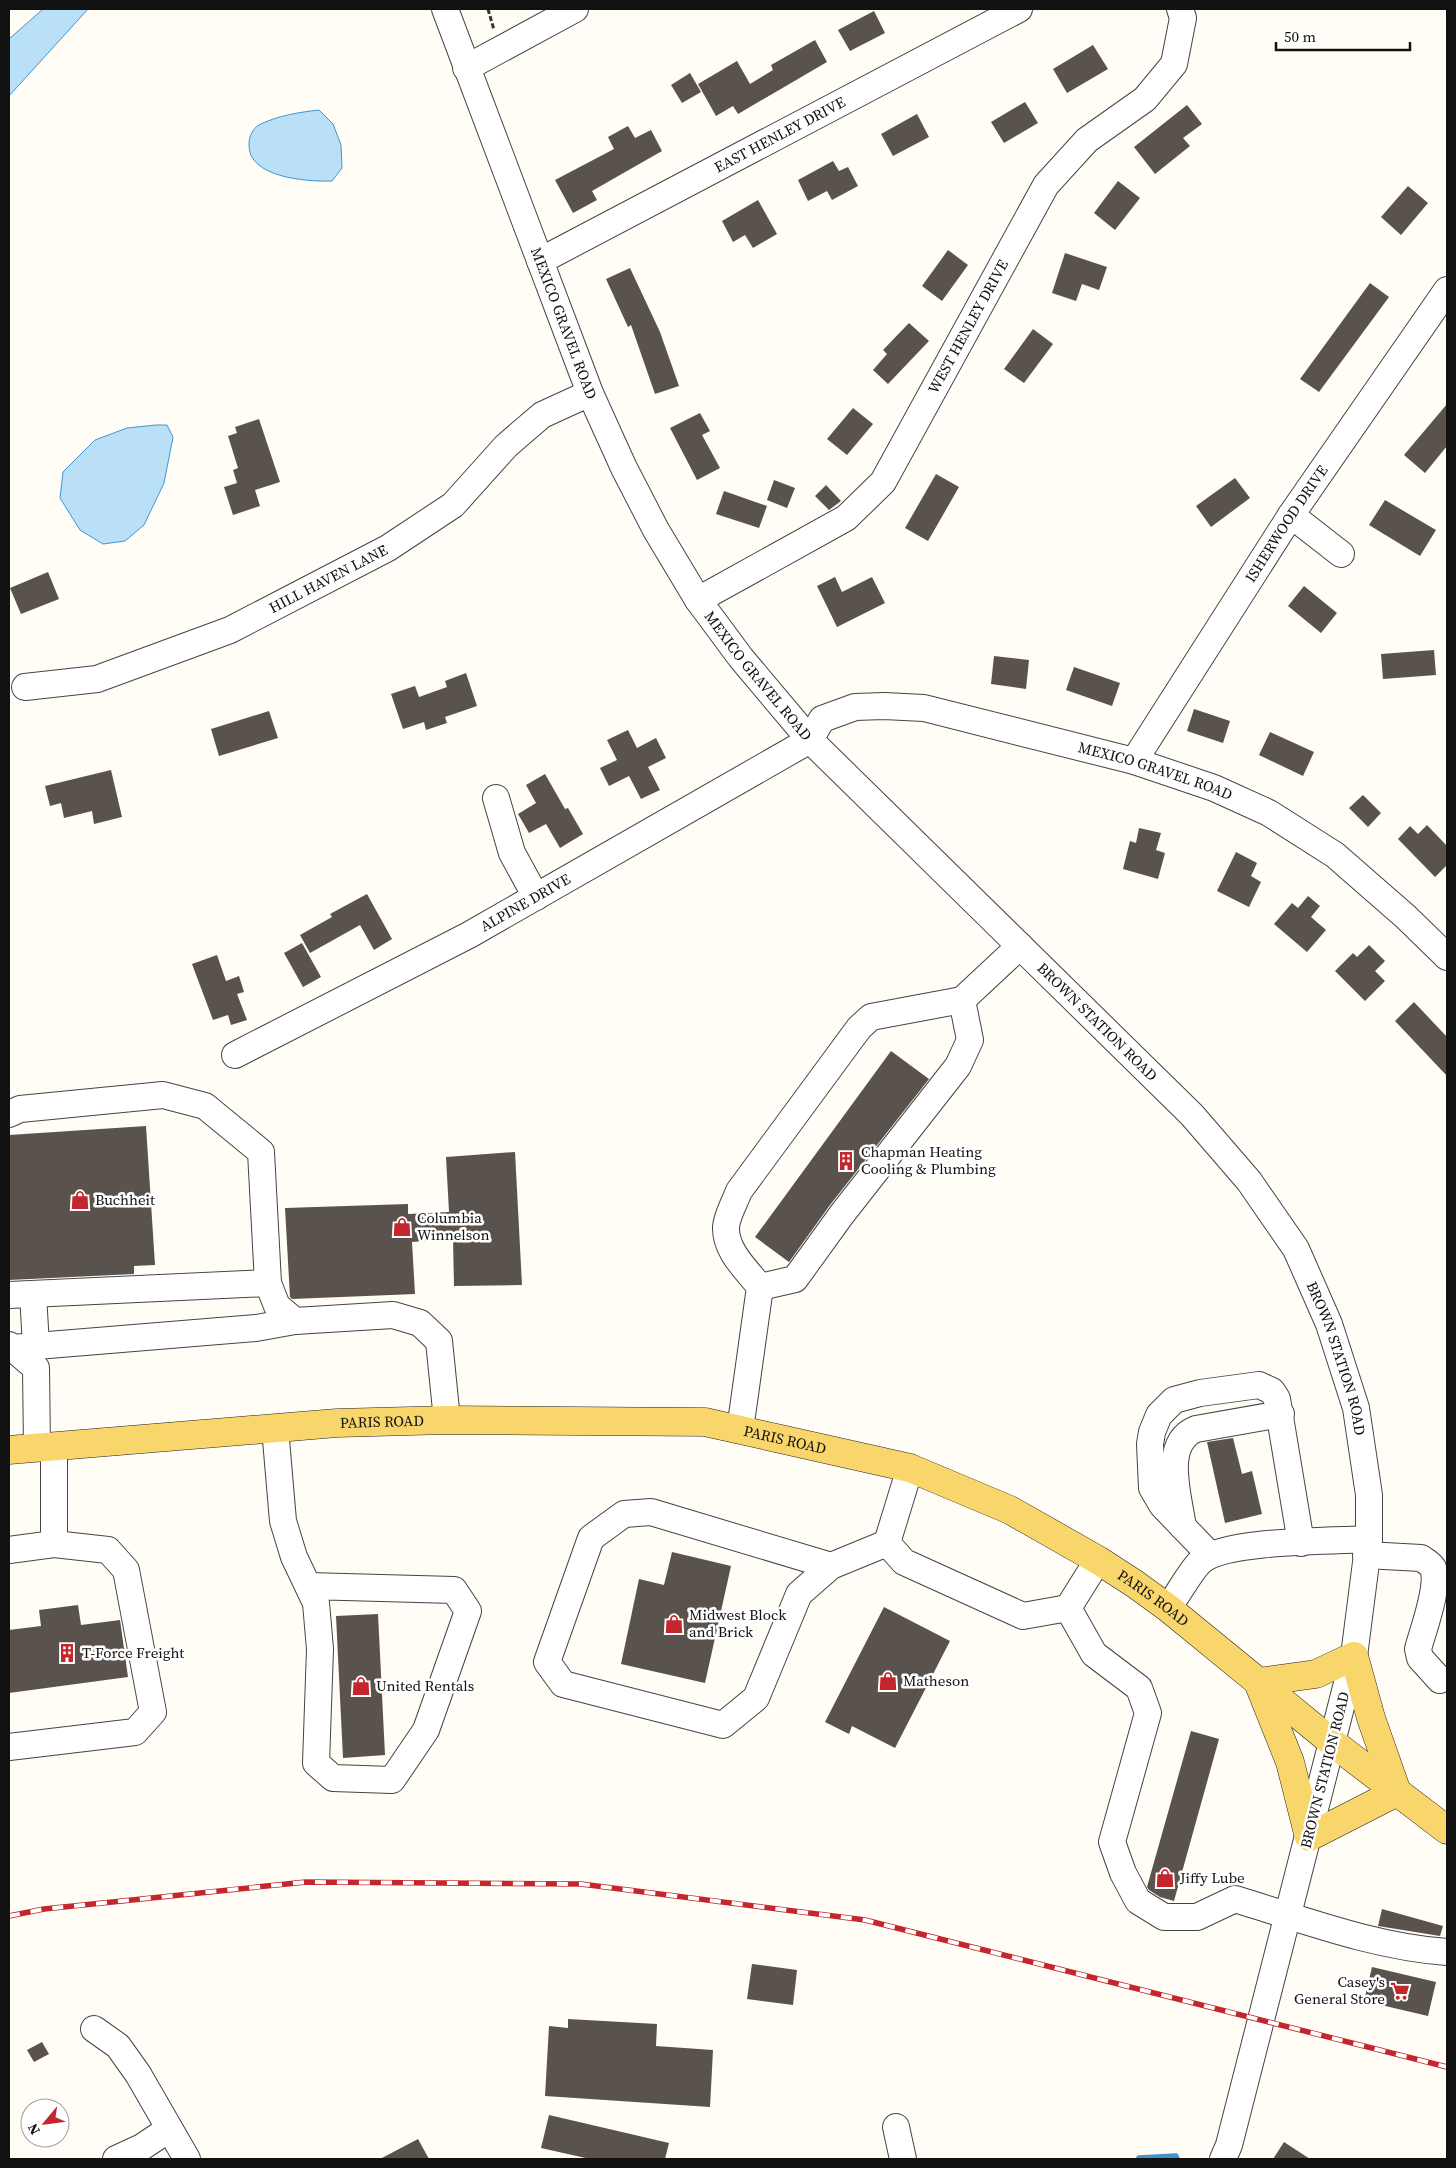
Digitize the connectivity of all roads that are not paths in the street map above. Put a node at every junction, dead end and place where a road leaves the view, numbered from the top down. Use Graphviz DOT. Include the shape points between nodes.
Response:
graph roads {
  1 [pos="444,9"];
  2 [pos="575,9"];
  3 [pos="1019,9"];
  4 [pos="1180,9"];
  5 [pos="466,68"];
  6 [pos="540,261"];
  7 [pos="1447,290"];
  8 [pos="590,392"];
  9 [pos="1291,515"];
  10 [pos="1342,554"];
  11 [pos="698,600"];
  12 [pos="25,687"];
  13 [pos="810,740"];
  14 [pos="1134,761"];
  15 [pos="496,798"];
  16 [pos="536,896"];
  17 [pos="1020,946"];
  18 [pos="1447,957"];
  19 [pos="962,1000"];
  20 [pos="235,1055"];
  21 [pos="9,1114"];
  22 [pos="268,1284"];
  23 [pos="760,1287"];
  24 [pos="21,1294"];
  25 [pos="295,1321"];
  26 [pos="19,1347"];
  27 [pos="1280,1414"];
  28 [pos="447,1420"];
  29 [pos="275,1428"];
  30 [pos="740,1430"];
  31 [pos="45,1447"];
  32 [pos="9,1450"];
  33 [pos="910,1468"];
  34 [pos="1183,1527"];
  35 [pos="887,1543"];
  36 [pos="1301,1543"];
  37 [pos="54,1544"];
  38 [pos="1367,1547"];
  39 [pos="9,1550"];
  40 [pos="1210,1555"];
  41 [pos="1098,1560"];
  42 [pos="831,1566"];
  43 [pos="308,1586"];
  44 [pos="1068,1608"];
  45 [pos="1168,1608"];
  46 [pos="1354,1656"];
  47 [pos="1440,1680"];
  48 [pos="1258,1682"];
  49 [pos="1333,1743"];
  50 [pos="9,1747"];
  51 [pos="1397,1792"];
  52 [pos="1447,1830"];
  53 [pos="1308,1837"];
  54 [pos="1288,1916"];
  55 [pos="1447,1952"];
  56 [pos="94,2029"];
  57 [pos="896,2128"];
  58 [pos="169,2129"];
  59 [pos="116,2159"];
  60 [pos="187,2159"];
  61 [pos="903,2159"];
  62 [pos="1223,2159"];
  1 -- 5 [label="street, MEXICO GRAVEL ROAD"];
  2 -- 5 [label="street"];
  3 -- 6 [label="street, EAST HENLEY DRIVE"];
  4 -- 11 [label="street, WEST HENLEY DRIVE" via="1183,18 1174,64 1144,99 1087,140 1046,185 883,482 846,518"];
  5 -- 6 [label="street, MEXICO GRAVEL ROAD"];
  6 -- 8 [label="street, MEXICO GRAVEL ROAD"];
  7 -- 9 [label="street, ISHERWOOD DRIVE"];
  8 -- 11 [label="street, MEXICO GRAVEL ROAD" via="651,521"];
  8 -- 12 [label="street, HILL HAVEN LANE" via="542,415 506,446 453,505 388,548 230,630 97,679"];
  9 -- 10 [label="street"];
  9 -- 14 [label="street, ISHERWOOD DRIVE"];
  11 -- 13 [label="street, MEXICO GRAVEL ROAD" via="741,658"];
  13 -- 14 [label="street, MEXICO GRAVEL ROAD" via="822,719 855,707 924,708"];
  13 -- 16 [label="street, ALPINE DRIVE"];
  13 -- 17 [label="street, BROWN STATION ROAD"];
  14 -- 18 [label="street, MEXICO GRAVEL ROAD" via="1214,788 1269,813 1335,854"];
  15 -- 16 [label="street" via="512,853"];
  16 -- 20 [label="street, ALPINE DRIVE" via="468,935"];
  17 -- 19 [label="street"];
  17 -- 38 [label="street, BROWN STATION ROAD" via="1192,1115 1249,1180 1296,1249 1329,1324 1356,1408 1369,1495"];
  19 -- 23 [label="street" via="970,1040 958,1066 795,1279"];
  19 -- 23 [label="street" via="871,1017 859,1028 739,1190 728,1218 727,1238 731,1250"];
  21 -- 22 [label="street" via="20,1109 163,1095 205,1106 262,1152"];
  22 -- 24 [label="street"];
  22 -- 25 [label="street" via="277,1306"];
  23 -- 30 [label="street"];
  24 -- 26 [label="street"];
  25 -- 26 [label="street" via="256,1328"];
  25 -- 28 [label="street" via="393,1315 420,1323 438,1341"];
  26 -- 31 [label="street" via="36,1368"];
  27 -- 34 [label="street" via="1196,1429 1184,1436 1177,1447 1175,1460"];
  27 -- 34 [label="street" via="1272,1391 1259,1385 1183,1396 1166,1407 1152,1432 1150,1479 1156,1496"];
  27 -- 36 [label="street"];
  28 -- 29 [label="main road, PARIS ROAD"];
  28 -- 30 [label="main road, PARIS ROAD" via="705,1422"];
  29 -- 31 [label="main road, PARIS ROAD"];
  29 -- 43 [label="street" via="283,1522"];
  30 -- 33 [label="main road, PARIS ROAD"];
  31 -- 32 [label="main road, PARIS ROAD"];
  31 -- 37 [label="street"];
  33 -- 35 [label="street"];
  33 -- 41 [label="main road, PARIS ROAD" via="1010,1510"];
  34 -- 40 [label="street"];
  35 -- 42 [label="street"];
  35 -- 44 [label="street" via="904,1562 1023,1616"];
  36 -- 38 [label="street"];
  36 -- 40 [label="street" via="1243,1546"];
  37 -- 39 [label="street"];
  37 -- 50 [label="street" via="108,1550 126,1570 153,1712 135,1732"];
  38 -- 46 [label="street, BROWN STATION ROAD"];
  38 -- 47 [label="street" via="1420,1558 1433,1568 1435,1585 1418,1649 1420,1658"];
  40 -- 45 [label="street" via="1200,1561"];
  41 -- 44 [label="street"];
  41 -- 45 [label="main road, PARIS ROAD"];
  42 -- 42 [label="street" via="799,1594 756,1698 724,1725 563,1684 547,1662 591,1538 624,1514 651,1512"];
  43 -- 43 [label="street" via="316,1603 320,1649 316,1763 333,1778 392,1780 426,1730 468,1611 454,1590"];
  44 -- 54 [label="street" via="1094,1654 1139,1688 1148,1713 1112,1842 1138,1901 1164,1917 1198,1917 1235,1900"];
  45 -- 48 [label="main road, PARIS ROAD"];
  46 -- 48 [label="main road" via="1316,1674"];
  46 -- 49 [label="street, BROWN STATION ROAD"];
  46 -- 51 [label="main road"];
  48 -- 49 [label="main road, PARIS ROAD"];
  48 -- 53 [label="main road" via="1290,1762"];
  49 -- 51 [label="main road, PARIS ROAD"];
  49 -- 53 [label="street, BROWN STATION ROAD"];
  51 -- 52 [label="main road, PARIS ROAD"];
  51 -- 53 [label="main road"];
  53 -- 54 [label="street, BROWN STATION ROAD"];
  54 -- 55 [label="street" via="1418,1950"];
  54 -- 62 [label="street, BROWN STATION ROAD"];
  56 -- 58 [label="street" via="118,2046"];
  57 -- 61 [label="street"];
  58 -- 59 [label="street"];
  58 -- 60 [label="street"];
}
